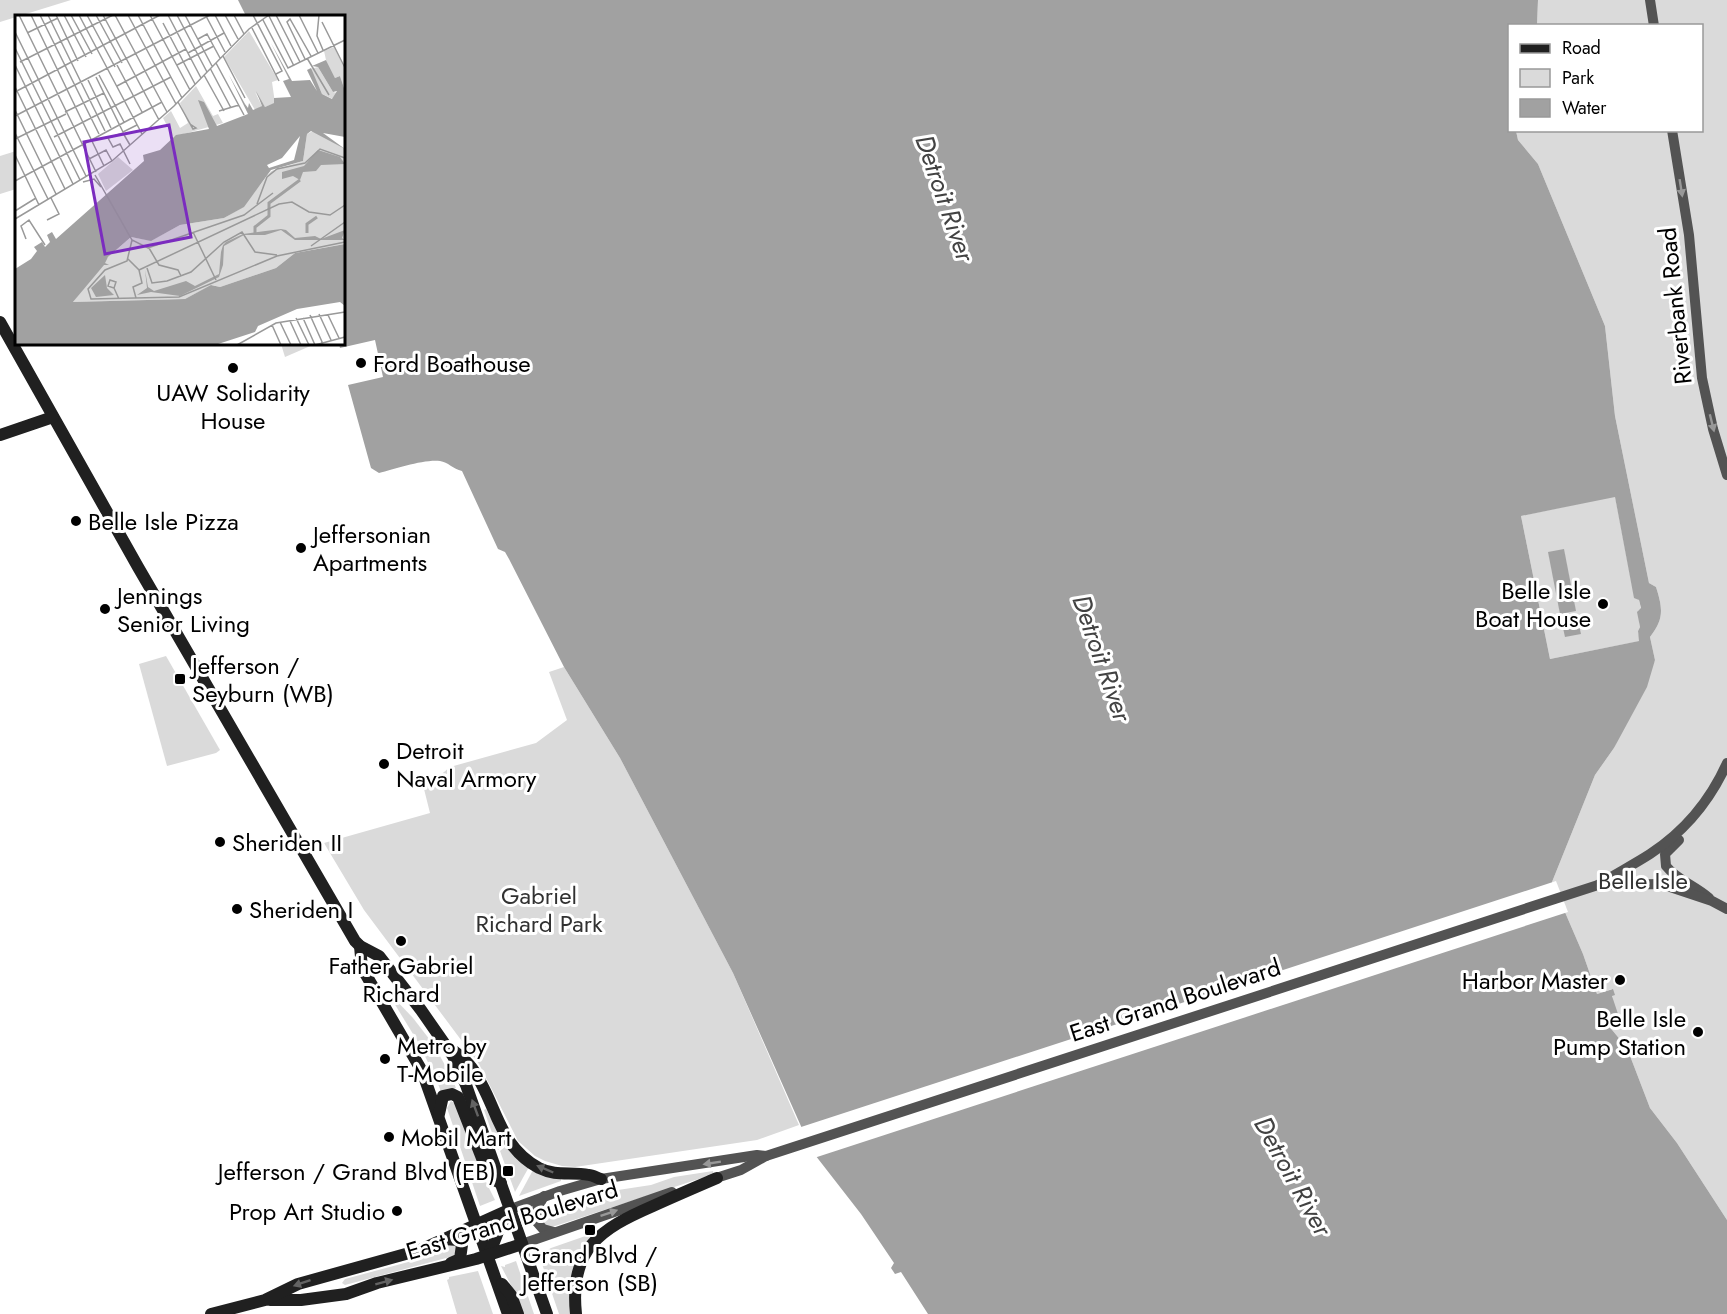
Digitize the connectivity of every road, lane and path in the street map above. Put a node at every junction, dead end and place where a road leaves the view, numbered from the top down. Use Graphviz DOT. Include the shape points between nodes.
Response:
graph roads {
  1 [pos="1650,0"];
  2 [pos="1654,24"];
  3 [pos="1672,132"];
  4 [pos="0,322"];
  5 [pos="53,417"];
  6 [pos="0,435"];
  7 [pos="1727,475"];
  8 [pos="1727,763"];
  9 [pos="1698,812"];
  10 [pos="1595,886"];
  11 [pos="1712,901"];
  12 [pos="1727,909"];
  13 [pos="360,946"];
  14 [pos="445,1042"];
  15 [pos="439,1116"];
  16 [pos="766,1156"];
  17 [pos="717,1178"];
  18 [pos="602,1179"];
  19 [pos="501,1183"];
  20 [pos="544,1197"];
  21 [pos="511,1209"];
  22 [pos="477,1224"];
  23 [pos="554,1232"];
  24 [pos="440,1239"];
  25 [pos="522,1244"];
  26 [pos="489,1255"];
  27 [pos="447,1265"];
  28 [pos="341,1272"];
  29 [pos="496,1279"];
  30 [pos="353,1291"];
  31 [pos="265,1300"];
  32 [pos="212,1314"];
  33 [pos="508,1314"];
  34 [pos="518,1314"];
  35 [pos="547,1314"];
  36 [pos="576,1314"];
  1 -- 2 [label="street"];
  3 -- 7 [label="street, Riverbank Road, one-way" via="1689,234 1702,378"];
  4 -- 5 [label="main road"];
  5 -- 6 [label="main road"];
  5 -- 13 [label="main road"];
  8 -- 9 [label="street"];
  9 -- 10 [label="street" via="1650,854"];
  9 -- 11 [label="street" via="1694,824 1667,851 1665,863 1673,874 1699,888"];
  10 -- 11 [label="street" via="1661,884"];
  10 -- 16 [label="street, East Grand Boulevard"];
  11 -- 12 [label="street"];
  13 -- 14 [label="main road" via="379,956"];
  13 -- 15 [label="main road" via="362,968 423,1071"];
  18 -- 14 [label="main road, one-way" via="588,1174 550,1172 523,1157 504,1134 471,1065"];
  19 -- 14 [label="main road, one-way" via="464,1078"];
  15 -- 19 [label="main road" via="443,1096 458,1097 487,1171"];
  15 -- 22 [label="main road"];
  16 -- 17 [label="street, East Grand Boulevard"];
  16 -- 18 [label="street, East Grand Boulevard, one-way"];
  23 -- 17 [label="street, East Grand Boulevard, one-way"];
  17 -- 36 [label="main road" via="619,1221 602,1233 586,1252 578,1272"];
  18 -- 20 [label="street, East Grand Boulevard"];
  19 -- 21 [label="main road"];
  20 -- 21 [label="street, East Grand Boulevard"];
  20 -- 23 [label="street" via="536,1221 543,1229"];
  21 -- 22 [label="main road, East Grand Boulevard"];
  21 -- 25 [label="main road"];
  21 -- 26 [label="main road"];
  22 -- 24 [label="main road, East Grand Boulevard"];
  22 -- 26 [label="main road"];
  23 -- 25 [label="street, East Grand Boulevard"];
  24 -- 27 [label="main road" via="455,1239 462,1245 460,1258"];
  24 -- 28 [label="main road, East Grand Boulevard" via="420,1250"];
  25 -- 26 [label="main road, East Grand Boulevard"];
  25 -- 35 [label="main road"];
  26 -- 27 [label="main road, East Grand Boulevard"];
  26 -- 29 [label="main road"];
  30 -- 27 [label="main road, East Grand Boulevard, one-way"];
  28 -- 30 [label="main road" via="335,1277 334,1288"];
  28 -- 31 [label="main road, East Grand Boulevard, one-way" via="298,1284"];
  29 -- 33 [label="main road"];
  29 -- 34 [label="main road" via="507,1288"];
  30 -- 31 [label="main road, East Grand Boulevard" via="320,1299"];
  31 -- 32 [label="main road, East Grand Boulevard"];
}
